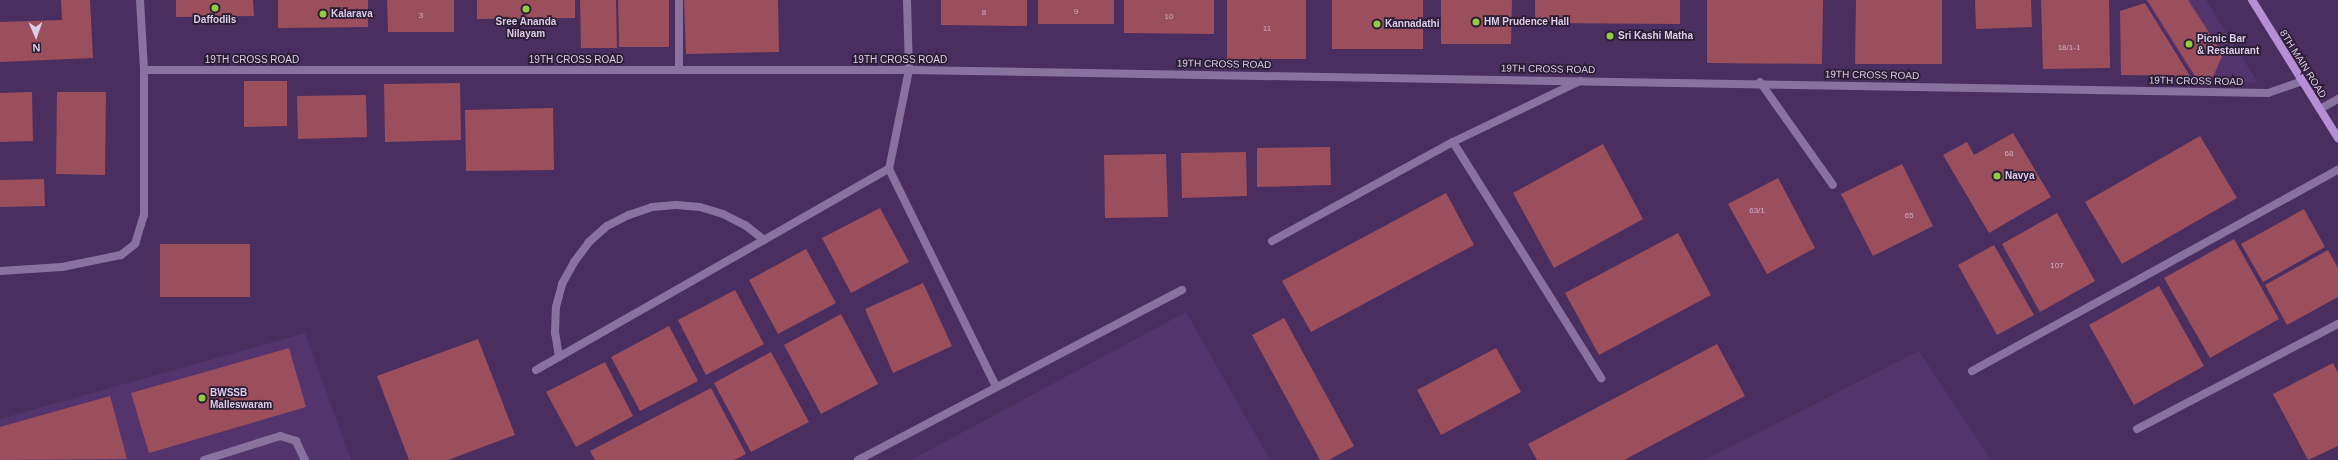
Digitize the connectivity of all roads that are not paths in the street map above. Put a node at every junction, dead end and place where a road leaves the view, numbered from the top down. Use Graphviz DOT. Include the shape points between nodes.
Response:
graph roads {
  1 [pos="140,0"];
  2 [pos="679,0"];
  3 [pos="907,0"];
  4 [pos="2252,0"];
  5 [pos="144,70"];
  6 [pos="679,70"];
  7 [pos="909,70"];
  8 [pos="1584,79"];
  9 [pos="2302,80"];
  10 [pos="1760,82"];
  11 [pos="2338,99"];
  12 [pos="2320,109"];
  13 [pos="2338,138"];
  14 [pos="1453,142"];
  15 [pos="889,169"];
  16 [pos="2338,170"];
  17 [pos="1833,185"];
  18 [pos="764,240"];
  19 [pos="1272,241"];
  20 [pos="0,271"];
  21 [pos="1182,290"];
  22 [pos="2338,324"];
  23 [pos="558,357"];
  24 [pos="536,370"];
  25 [pos="1972,371"];
  26 [pos="1601,378"];
  27 [pos="996,386"];
  28 [pos="2137,428"];
  29 [pos="204,460"];
  30 [pos="305,460"];
  31 [pos="858,460"];
  1 -- 5 [label="street"];
  2 -- 6 [label="street"];
  3 -- 7 [label="street"];
  4 -- 9 [label="main road, 8TH MAIN ROAD"];
  5 -- 6 [label="street, 19TH CROSS ROAD"];
  5 -- 20 [label="street" via="144,215 135,244 122,255 62,267"];
  6 -- 7 [label="street, 19TH CROSS ROAD"];
  7 -- 8 [label="street, 19TH CROSS ROAD"];
  7 -- 15 [label="street"];
  8 -- 10 [label="street, 19TH CROSS ROAD"];
  8 -- 14 [label="street"];
  9 -- 10 [label="street, 19TH CROSS ROAD" via="2268,92"];
  9 -- 12 [label="main road, 8TH MAIN ROAD"];
  10 -- 17 [label="street"];
  11 -- 12 [label="street"];
  12 -- 13 [label="main road, 8TH MAIN ROAD"];
  14 -- 19 [label="street"];
  14 -- 26 [label="street"];
  15 -- 18 [label="street"];
  15 -- 27 [label="street"];
  16 -- 25 [label="street"];
  18 -- 23 [label="street"];
  18 -- 23 [label="street" via="745,225 723,214 700,207 652,207 607,226 589,242 562,284 555,326"];
  21 -- 27 [label="street"];
  22 -- 28 [label="street"];
  23 -- 24 [label="street"];
  27 -- 31 [label="street"];
  29 -- 30 [label="street" via="280,436 296,442"];
}
